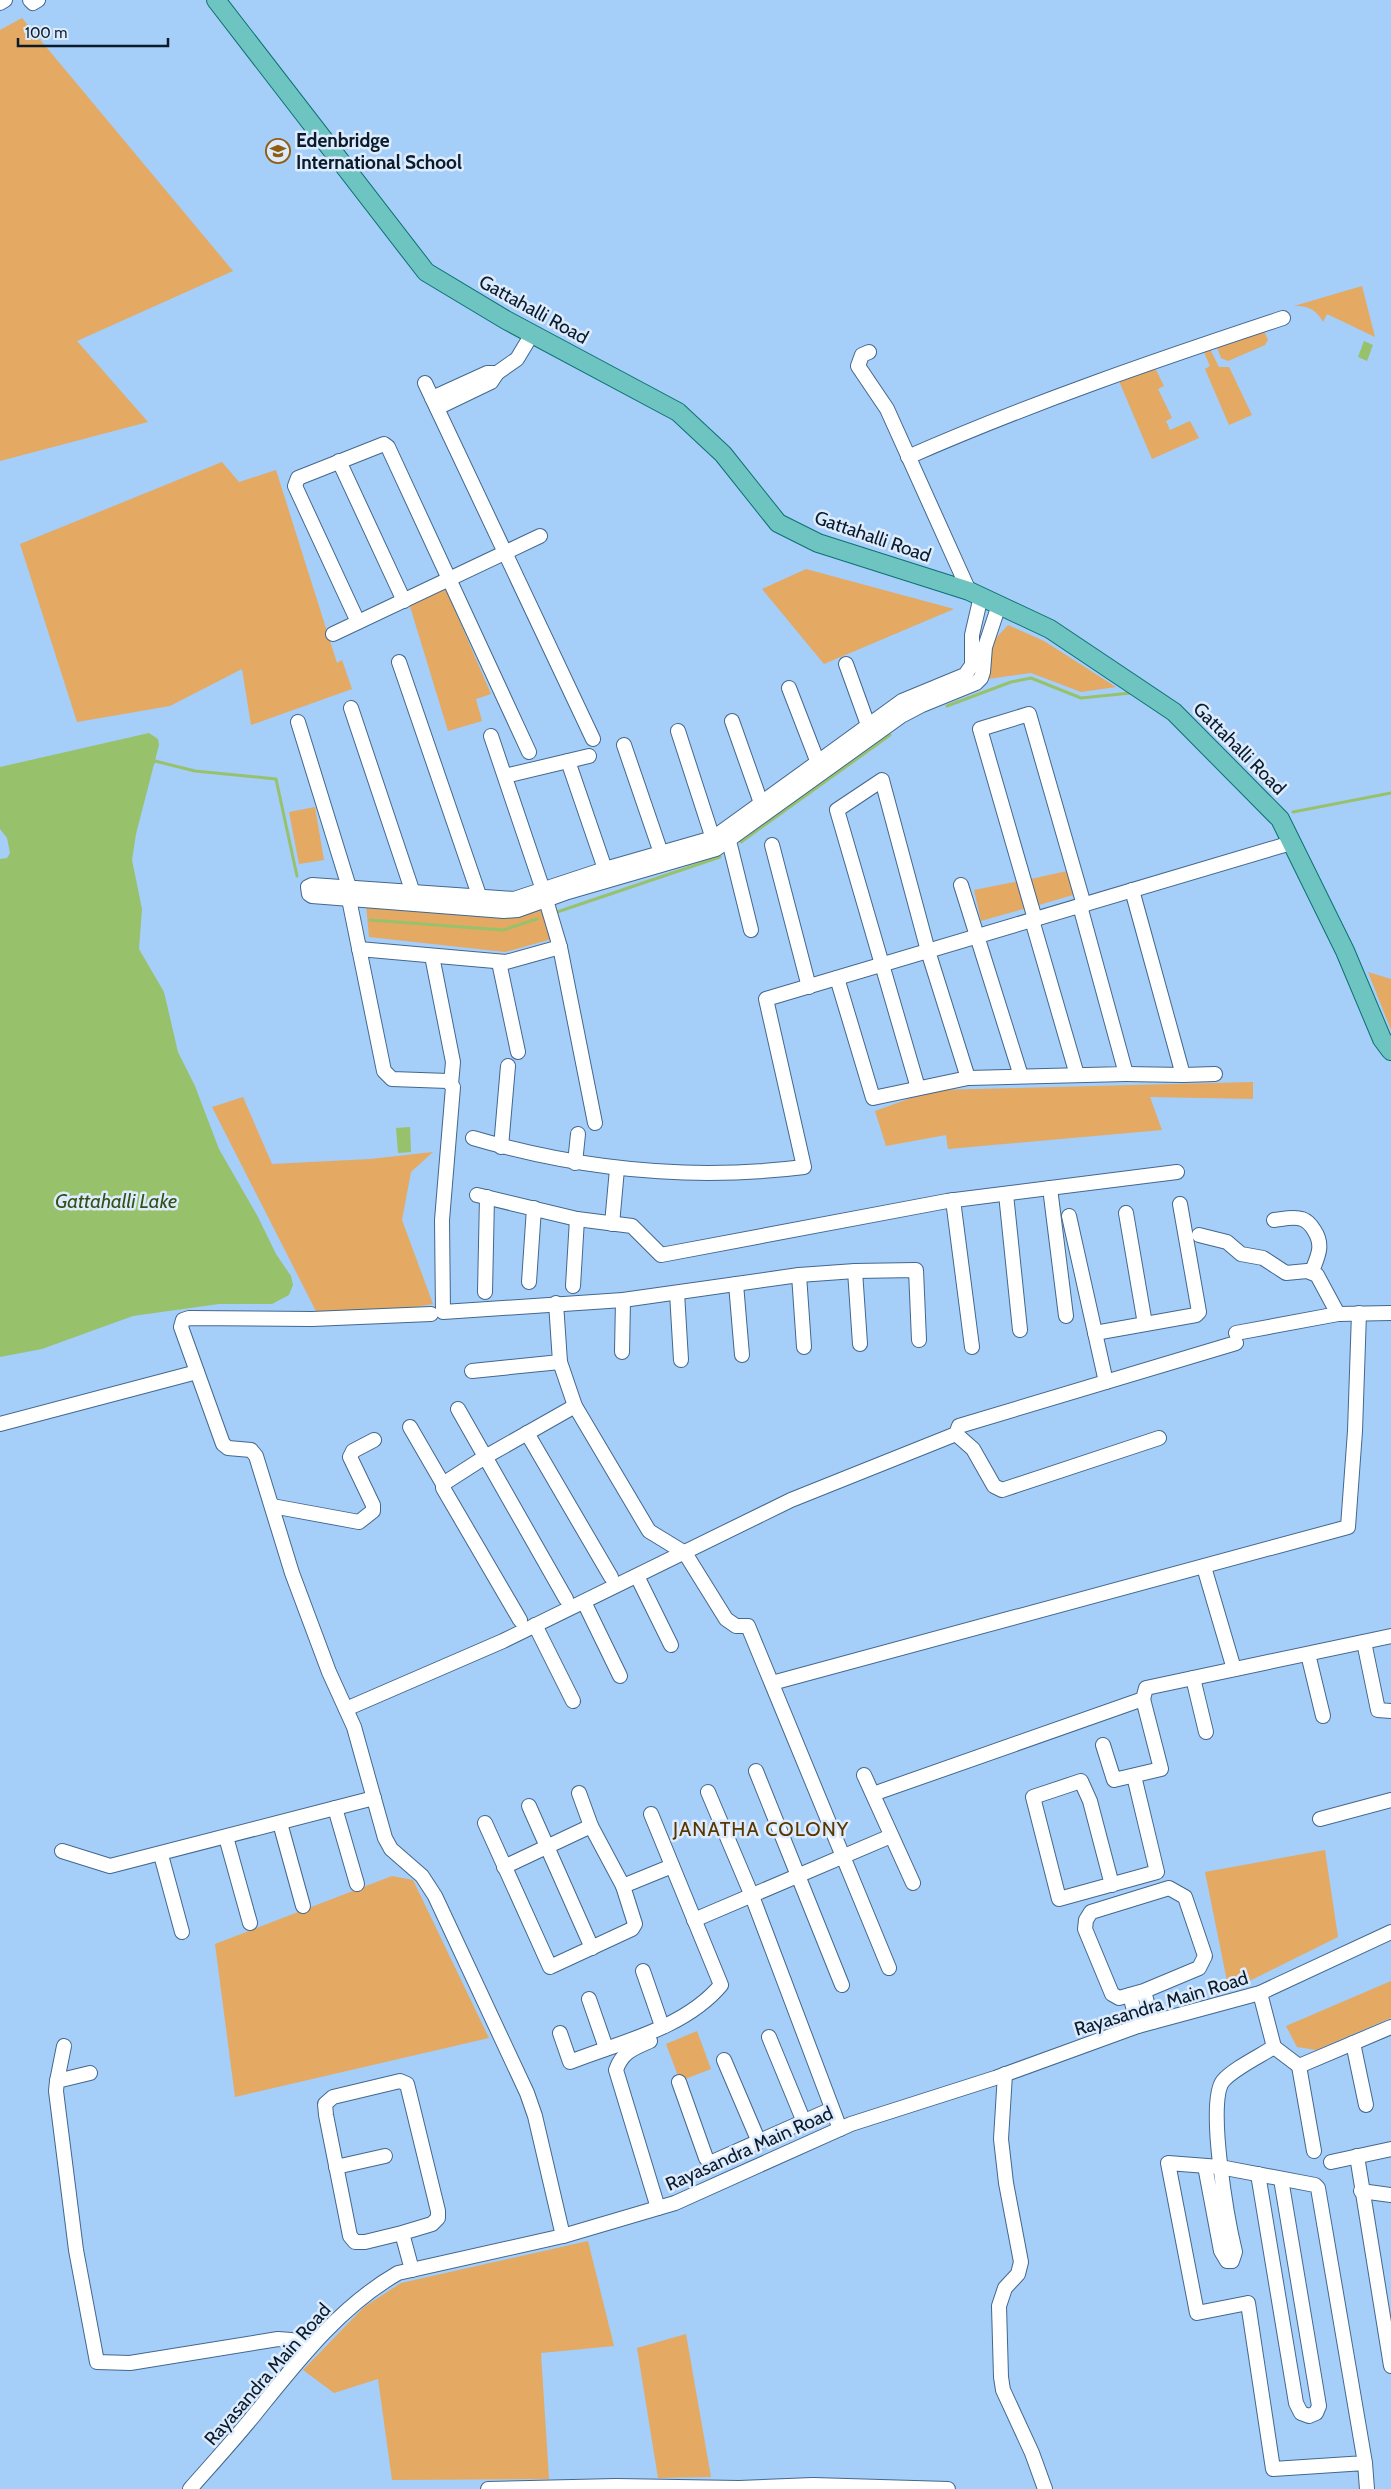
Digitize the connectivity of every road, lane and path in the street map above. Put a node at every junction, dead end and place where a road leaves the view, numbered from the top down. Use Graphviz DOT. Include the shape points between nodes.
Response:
graph roads {
  1 [pos="6,0"];
  2 [pos="30,0"];
  3 [pos="38,0"];
  4 [pos="216,0"];
  5 [pos="0,3"];
  6 [pos="1283,318"];
  7 [pos="532,334"];
  8 [pos="869,352"];
  9 [pos="425,383"];
  10 [pos="434,403"];
  11 [pos="908,457"];
  12 [pos="339,461"];
  13 [pos="540,536"];
  14 [pos="505,554"];
  15 [pos="451,579"];
  16 [pos="975,593"];
  17 [pos="404,601"];
  18 [pos="999,605"];
  19 [pos="358,622"];
  20 [pos="333,634"];
  21 [pos="399,662"];
  22 [pos="846,664"];
  23 [pos="789,688"];
  24 [pos="351,708"];
  25 [pos="732,721"];
  26 [pos="298,722"];
  27 [pos="868,725"];
  28 [pos="678,731"];
  29 [pos="491,736"];
  30 [pos="593,739"];
  31 [pos="624,745"];
  32 [pos="529,752"];
  33 [pos="589,756"];
  34 [pos="568,761"];
  35 [pos="818,763"];
  36 [pos="505,776"];
  37 [pos="761,803"];
  38 [pos="729,841"];
  39 [pos="714,843"];
  40 [pos="1291,843"];
  41 [pos="772,845"];
  42 [pos="661,853"];
  43 [pos="605,869"];
  44 [pos="961,885"];
  45 [pos="1132,890"];
  46 [pos="349,893"];
  47 [pos="413,893"];
  48 [pos="545,895"];
  49 [pos="480,898"];
  50 [pos="1082,905"];
  51 [pos="1034,920"];
  52 [pos="751,930"];
  53 [pos="977,938"];
  54 [pos="560,947"];
  55 [pos="359,949"];
  56 [pos="928,951"];
  57 [pos="432,956"];
  58 [pos="499,962"];
  59 [pos="882,965"];
  60 [pos="836,978"];
  61 [pos="809,987"];
  62 [pos="1391,1051"];
  63 [pos="518,1052"];
  64 [pos="508,1066"];
  65 [pos="1126,1074"];
  66 [pos="1215,1074"];
  67 [pos="1077,1075"];
  68 [pos="1183,1075"];
  69 [pos="1021,1076"];
  70 [pos="968,1078"];
  71 [pos="452,1084"];
  72 [pos="918,1088"];
  73 [pos="595,1123"];
  74 [pos="578,1134"];
  75 [pos="473,1138"];
  76 [pos="501,1147"];
  77 [pos="575,1163"];
  78 [pos="617,1169"];
  79 [pos="1177,1172"];
  80 [pos="1050,1188"];
  81 [pos="1006,1194"];
  82 [pos="953,1200"];
  83 [pos="1180,1204"];
  84 [pos="534,1208"];
  85 [pos="1126,1212"];
  86 [pos="1069,1216"];
  87 [pos="577,1219"];
  88 [pos="1274,1220"];
  89 [pos="612,1224"];
  90 [pos="1199,1235"];
  91 [pos="854,1270"];
  92 [pos="1312,1271"];
  93 [pos="799,1275"];
  94 [pos="529,1282"];
  95 [pos="736,1284"];
  96 [pos="573,1286"];
  97 [pos="485,1292"];
  98 [pos="677,1293"];
  99 [pos="623,1300"];
  100 [pos="556,1303"];
  101 [pos="1359,1313"];
  102 [pos="1391,1313"];
  103 [pos="431,1314"];
  104 [pos="1338,1314"];
  105 [pos="1066,1316"];
  106 [pos="1145,1324"];
  107 [pos="1020,1330"];
  108 [pos="1096,1333"];
  109 [pos="919,1340"];
  110 [pos="860,1344"];
  111 [pos="804,1347"];
  112 [pos="972,1347"];
  113 [pos="622,1352"];
  114 [pos="742,1355"];
  115 [pos="681,1360"];
  116 [pos="560,1362"];
  117 [pos="472,1371"];
  118 [pos="196,1372"];
  119 [pos="1106,1382"];
  120 [pos="575,1406"];
  121 [pos="458,1409"];
  122 [pos="0,1424"];
  123 [pos="410,1427"];
  124 [pos="527,1433"];
  125 [pos="956,1434"];
  126 [pos="1159,1438"];
  127 [pos="374,1440"];
  128 [pos="485,1457"];
  129 [pos="443,1484"];
  130 [pos="272,1506"];
  131 [pos="685,1553"];
  132 [pos="1204,1567"];
  133 [pos="637,1576"];
  134 [pos="611,1577"];
  135 [pos="566,1598"];
  136 [pos="584,1602"];
  137 [pos="520,1620"];
  138 [pos="535,1626"];
  139 [pos="1391,1636"];
  140 [pos="1364,1642"];
  141 [pos="671,1645"];
  142 [pos="1308,1654"];
  143 [pos="1234,1669"];
  144 [pos="620,1676"];
  145 [pos="1193,1678"];
  146 [pos="772,1683"];
  147 [pos="1143,1700"];
  148 [pos="573,1702"];
  149 [pos="346,1708"];
  150 [pos="1391,1711"];
  151 [pos="1323,1716"];
  152 [pos="1206,1732"];
  153 [pos="1103,1745"];
  154 [pos="756,1771"];
  155 [pos="864,1775"];
  156 [pos="1134,1776"];
  157 [pos="708,1792"];
  158 [pos="578,1793"];
  159 [pos="873,1794"];
  160 [pos="374,1798"];
  161 [pos="1391,1800"];
  162 [pos="529,1806"];
  163 [pos="335,1808"];
  164 [pos="652,1814"];
  165 [pos="1320,1819"];
  166 [pos="280,1823"];
  167 [pos="485,1823"];
  168 [pos="591,1826"];
  169 [pos="891,1836"];
  170 [pos="226,1837"];
  171 [pos="547,1846"];
  172 [pos="62,1851"];
  173 [pos="161,1855"];
  174 [pos="845,1857"];
  175 [pos="504,1866"];
  176 [pos="672,1866"];
  177 [pos="799,1876"];
  178 [pos="913,1883"];
  179 [pos="357,1884"];
  180 [pos="1112,1885"];
  181 [pos="623,1886"];
  182 [pos="752,1896"];
  183 [pos="302,1906"];
  184 [pos="694,1920"];
  185 [pos="250,1923"];
  186 [pos="182,1932"];
  187 [pos="1391,1932"];
  188 [pos="592,1948"];
  189 [pos="889,1968"];
  190 [pos="643,1971"];
  191 [pos="842,1985"];
  192 [pos="1144,1991"];
  193 [pos="1260,1993"];
  194 [pos="1130,1995"];
  195 [pos="589,1998"];
  196 [pos="1152,2022"];
  197 [pos="662,2026"];
  198 [pos="1138,2026"];
  199 [pos="1391,2027"];
  200 [pos="560,2034"];
  201 [pos="769,2037"];
  202 [pos="650,2041"];
  203 [pos="1353,2042"];
  204 [pos="64,2046"];
  205 [pos="1274,2047"];
  206 [pos="606,2048"];
  207 [pos="724,2060"];
  208 [pos="1299,2066"];
  209 [pos="90,2073"];
  210 [pos="1005,2074"];
  211 [pos="57,2081"];
  212 [pos="679,2082"];
  213 [pos="1366,2105"];
  214 [pos="832,2109"];
  215 [pos="804,2122"];
  216 [pos="840,2129"];
  217 [pos="759,2142"];
  218 [pos="1391,2149"];
  219 [pos="1314,2151"];
  220 [pos="385,2156"];
  221 [pos="1357,2156"];
  222 [pos="1330,2162"];
  223 [pos="1205,2166"];
  224 [pos="336,2167"];
  225 [pos="1220,2167"];
  226 [pos="1258,2174"];
  227 [pos="1282,2179"];
  228 [pos="1361,2191"];
  229 [pos="1391,2195"];
  230 [pos="658,2208"];
  231 [pos="402,2233"];
  232 [pos="563,2236"];
  233 [pos="412,2270"];
  234 [pos="309,2348"];
  235 [pos="1391,2366"];
  236 [pos="1365,2463"];
  237 [pos="934,2488"];
  238 [pos="190,2489"];
  239 [pos="488,2489"];
  240 [pos="948,2489"];
  241 [pos="1045,2489"];
  242 [pos="1367,2489"];
  1 -- 5 [label="street"];
  2 -- 3 [label="street" via="33,3"];
  4 -- 7 [label="main road, Gattahalli Road" via="426,272"];
  6 -- 11 [label="street" via="991,420"];
  7 -- 10 [label="street" via="517,359 497,373 487,372"];
  7 -- 16 [label="main road, Gattahalli Road" via="678,412 723,454 778,523 818,543"];
  8 -- 11 [label="street" via="862,355 858,366 887,409"];
  9 -- 10 [label="street"];
  10 -- 14 [label="street"];
  11 -- 16 [label="street"];
  12 -- 15 [label="street" via="380,444 388,447"];
  12 -- 17 [label="street"];
  12 -- 19 [label="street" via="298,478 295,486"];
  13 -- 14 [label="street"];
  14 -- 15 [label="street"];
  14 -- 30 [label="street"];
  15 -- 17 [label="street"];
  15 -- 32 [label="street"];
  16 -- 18 [label="main road, Gattahalli Road"];
  16 -- 27 [label="street" via="970,670 902,701"];
  17 -- 19 [label="street"];
  18 -- 38 [label="street" via="985,647 983,672 976,683 901,716"];
  18 -- 40 [label="main road, Gattahalli Road" via="1050,629 1174,712 1280,819"];
  19 -- 20 [label="street"];
  21 -- 49 [label="street"];
  22 -- 27 [label="street"];
  23 -- 35 [label="street"];
  24 -- 47 [label="street"];
  25 -- 37 [label="street"];
  26 -- 46 [label="street"];
  27 -- 35 [label="street"];
  28 -- 39 [label="street"];
  29 -- 36 [label="street"];
  31 -- 42 [label="street"];
  33 -- 34 [label="street"];
  34 -- 36 [label="street"];
  34 -- 43 [label="street"];
  35 -- 37 [label="street"];
  36 -- 48 [label="street"];
  37 -- 39 [label="street"];
  38 -- 39 [label="street"];
  38 -- 52 [label="street"];
  39 -- 42 [label="street"];
  39 -- 48 [label="street"];
  40 -- 45 [label="street"];
  40 -- 62 [label="main road, Gattahalli Road" via="1345,951 1382,1039"];
  41 -- 61 [label="street"];
  42 -- 43 [label="street"];
  43 -- 48 [label="street"];
  44 -- 53 [label="street"];
  45 -- 50 [label="street"];
  45 -- 68 [label="street"];
  46 -- 47 [label="street"];
  46 -- 48 [label="street" via="504,911 518,910"];
  46 -- 55 [label="street"];
  47 -- 49 [label="street"];
  48 -- 49 [label="street" via="514,899"];
  48 -- 54 [label="street"];
  50 -- 51 [label="street"];
  50 -- 51 [label="street" via="1029,714 980,729"];
  50 -- 65 [label="street"];
  51 -- 53 [label="street"];
  51 -- 67 [label="street"];
  53 -- 56 [label="street"];
  53 -- 69 [label="street"];
  54 -- 58 [label="street"];
  54 -- 73 [label="street"];
  55 -- 57 [label="street"];
  55 -- 71 [label="street" via="387,1076"];
  56 -- 59 [label="street"];
  56 -- 59 [label="street" via="882,780 837,810"];
  56 -- 70 [label="street"];
  57 -- 58 [label="street"];
  57 -- 71 [label="street" via="453,1062"];
  58 -- 63 [label="street"];
  59 -- 60 [label="street"];
  59 -- 72 [label="street"];
  60 -- 61 [label="street"];
  60 -- 72 [label="street" via="873,1098"];
  61 -- 78 [label="street" via="766,1000 804,1168 708,1174"];
  64 -- 76 [label="street"];
  65 -- 67 [label="street"];
  65 -- 68 [label="street"];
  66 -- 68 [label="street"];
  67 -- 69 [label="street"];
  69 -- 70 [label="street"];
  70 -- 72 [label="street"];
  71 -- 100 [label="street" via="442,1220 444,1312"];
  74 -- 77 [label="street"];
  75 -- 76 [label="street"];
  76 -- 77 [label="street"];
  77 -- 78 [label="street"];
  78 -- 89 [label="street"];
  79 -- 80 [label="street"];
  80 -- 81 [label="street"];
  80 -- 105 [label="street"];
  81 -- 82 [label="street"];
  81 -- 107 [label="street"];
  82 -- 89 [label="street" via="661,1255 632,1226"];
  82 -- 112 [label="street"];
  83 -- 106 [label="street" via="1200,1312"];
  84 -- 87 [label="street"];
  84 -- 94 [label="street"];
  84 -- 97 [label="street" via="482,1196"];
  85 -- 106 [label="street"];
  86 -- 108 [label="street"];
  87 -- 89 [label="street"];
  87 -- 96 [label="street"];
  88 -- 92 [label="street" via="1296,1218 1310,1224 1320,1243"];
  90 -- 92 [label="street" via="1227,1242 1241,1254 1263,1258 1286,1273"];
  91 -- 93 [label="street"];
  91 -- 109 [label="street" via="916,1270"];
  91 -- 110 [label="street"];
  92 -- 104 [label="street"];
  93 -- 95 [label="street"];
  93 -- 111 [label="street"];
  95 -- 98 [label="street"];
  95 -- 114 [label="street"];
  98 -- 99 [label="street"];
  98 -- 115 [label="street"];
  99 -- 100 [label="street"];
  99 -- 113 [label="street"];
  100 -- 116 [label="street"];
  101 -- 102 [label="street"];
  101 -- 104 [label="street"];
  101 -- 132 [label="street" via="1348,1527"];
  103 -- 118 [label="street" via="312,1319 189,1318 183,1320 181,1327"];
  104 -- 119 [label="street" via="1236,1338"];
  106 -- 108 [label="street"];
  108 -- 119 [label="street"];
  116 -- 117 [label="street"];
  116 -- 120 [label="street"];
  118 -- 122 [label="street"];
  118 -- 130 [label="street" via="220,1438 228,1448 246,1448 256,1456"];
  119 -- 125 [label="street" via="964,1424 959,1426"];
  120 -- 124 [label="street"];
  120 -- 131 [label="street" via="649,1531"];
  121 -- 128 [label="street"];
  123 -- 129 [label="street"];
  124 -- 128 [label="street"];
  124 -- 134 [label="street"];
  125 -- 126 [label="street" via="973,1449 994,1486 1002,1490"];
  125 -- 131 [label="street" via="791,1500"];
  127 -- 130 [label="street" via="352,1451 350,1457 373,1505 373,1511 363,1520 359,1522"];
  128 -- 129 [label="street"];
  128 -- 135 [label="street"];
  129 -- 137 [label="street"];
  130 -- 149 [label="street" via="296,1582 329,1672"];
  131 -- 133 [label="street"];
  131 -- 146 [label="street" via="726,1619 736,1626 748,1626"];
  132 -- 143 [label="street"];
  132 -- 146 [label="street"];
  133 -- 136 [label="street"];
  133 -- 141 [label="street"];
  136 -- 138 [label="street"];
  136 -- 144 [label="street"];
  138 -- 148 [label="street"];
  138 -- 149 [label="street"];
  139 -- 140 [label="street"];
  140 -- 142 [label="street"];
  140 -- 150 [label="street" via="1378,1710"];
  142 -- 143 [label="street"];
  142 -- 151 [label="street"];
  143 -- 145 [label="street"];
  145 -- 147 [label="street" via="1146,1688"];
  145 -- 152 [label="street"];
  146 -- 174 [label="street"];
  147 -- 156 [label="street" via="1161,1769"];
  147 -- 159 [label="street"];
  149 -- 160 [label="street"];
  153 -- 156 [label="street" via="1114,1780"];
  154 -- 177 [label="street"];
  155 -- 159 [label="street"];
  156 -- 180 [label="street" via="1157,1872"];
  157 -- 182 [label="street"];
  158 -- 168 [label="street"];
  159 -- 169 [label="street"];
  160 -- 163 [label="street"];
  160 -- 232 [label="street" via="391,1849 422,1876 435,1896 527,2093"];
  161 -- 165 [label="street"];
  162 -- 171 [label="street"];
  163 -- 166 [label="street"];
  163 -- 179 [label="street"];
  164 -- 176 [label="street"];
  166 -- 170 [label="street"];
  166 -- 183 [label="street"];
  167 -- 175 [label="street"];
  168 -- 171 [label="street"];
  168 -- 181 [label="street"];
  169 -- 174 [label="street"];
  169 -- 178 [label="street"];
  170 -- 173 [label="street"];
  170 -- 185 [label="street"];
  171 -- 175 [label="street"];
  171 -- 188 [label="street"];
  172 -- 173 [label="street" via="110,1866"];
  173 -- 186 [label="street"];
  174 -- 177 [label="street"];
  174 -- 189 [label="street"];
  175 -- 188 [label="street" via="550,1967"];
  176 -- 181 [label="street"];
  176 -- 184 [label="street"];
  177 -- 182 [label="street"];
  177 -- 191 [label="street"];
  180 -- 180 [label="street" via="1090,1801 1081,1781 1034,1797 1058,1899"];
  181 -- 188 [label="street" via="635,1924 632,1929"];
  182 -- 184 [label="street"];
  182 -- 214 [label="street"];
  184 -- 197 [label="street" via="721,1985 700,2007"];
  187 -- 193 [label="street, Rayasandra Main Road"];
  190 -- 197 [label="street"];
  192 -- 194 [label="street"];
  192 -- 194 [label="street" via="1199,1968 1205,1956 1185,1897 1169,1888 1091,1912 1086,1920 1085,1929 1112,1994 1119,1998"];
  192 -- 196 [label="street"];
  193 -- 196 [label="street, Rayasandra Main Road"];
  193 -- 205 [label="street"];
  194 -- 198 [label="street"];
  195 -- 206 [label="street"];
  196 -- 198 [label="street, Rayasandra Main Road"];
  197 -- 206 [label="street"];
  198 -- 210 [label="street, Rayasandra Main Road"];
  199 -- 203 [label="street"];
  200 -- 206 [label="street" via="570,2062"];
  201 -- 215 [label="street"];
  202 -- 230 [label="street" via="628,2051 616,2070"];
  203 -- 208 [label="street"];
  203 -- 213 [label="street"];
  204 -- 211 [label="street"];
  205 -- 208 [label="street"];
  205 -- 225 [label="street" via="1222,2082 1217,2132"];
  207 -- 217 [label="street"];
  208 -- 219 [label="street"];
  209 -- 211 [label="street"];
  210 -- 216 [label="street, Rayasandra Main Road"];
  210 -- 241 [label="street" via="1001,2139 1021,2262 1018,2274 1005,2288 999,2306 1001,2377 1003,2390"];
  211 -- 234 [label="street" via="76,2250 97,2362 130,2363 278,2339 291,2340"];
  212 -- 217 [label="street" via="710,2163"];
  214 -- 215 [label="street"];
  214 -- 216 [label="street"];
  215 -- 217 [label="street"];
  216 -- 230 [label="street, Rayasandra Main Road" via="716,2186"];
  218 -- 221 [label="street"];
  220 -- 224 [label="street"];
  221 -- 222 [label="street"];
  221 -- 228 [label="street"];
  223 -- 225 [label="street"];
  223 -- 225 [label="street" via="1221,2251 1228,2261 1232,2260 1235,2252"];
  223 -- 236 [label="street" via="1168,2163 1197,2313 1248,2304 1273,2469"];
  224 -- 231 [label="street" via="350,2236 355,2242"];
  224 -- 231 [label="street" via="325,2104 333,2097 400,2081 407,2084 438,2218 432,2224"];
  225 -- 226 [label="street"];
  226 -- 227 [label="street"];
  226 -- 227 [label="street" via="1296,2403 1301,2413 1309,2416 1316,2413 1319,2406"];
  227 -- 236 [label="street" via="1318,2188"];
  228 -- 229 [label="street"];
  228 -- 235 [label="street"];
  230 -- 232 [label="street, Rayasandra Main Road"];
  231 -- 233 [label="street"];
  232 -- 233 [label="street, Rayasandra Main Road"];
  233 -- 234 [label="street, Rayasandra Main Road" via="398,2273 357,2300"];
  234 -- 238 [label="street, Rayasandra Main Road"];
  236 -- 242 [label="street"];
  237 -- 239 [label="street" via="813,2485"];
  237 -- 240 [label="street"];
}
